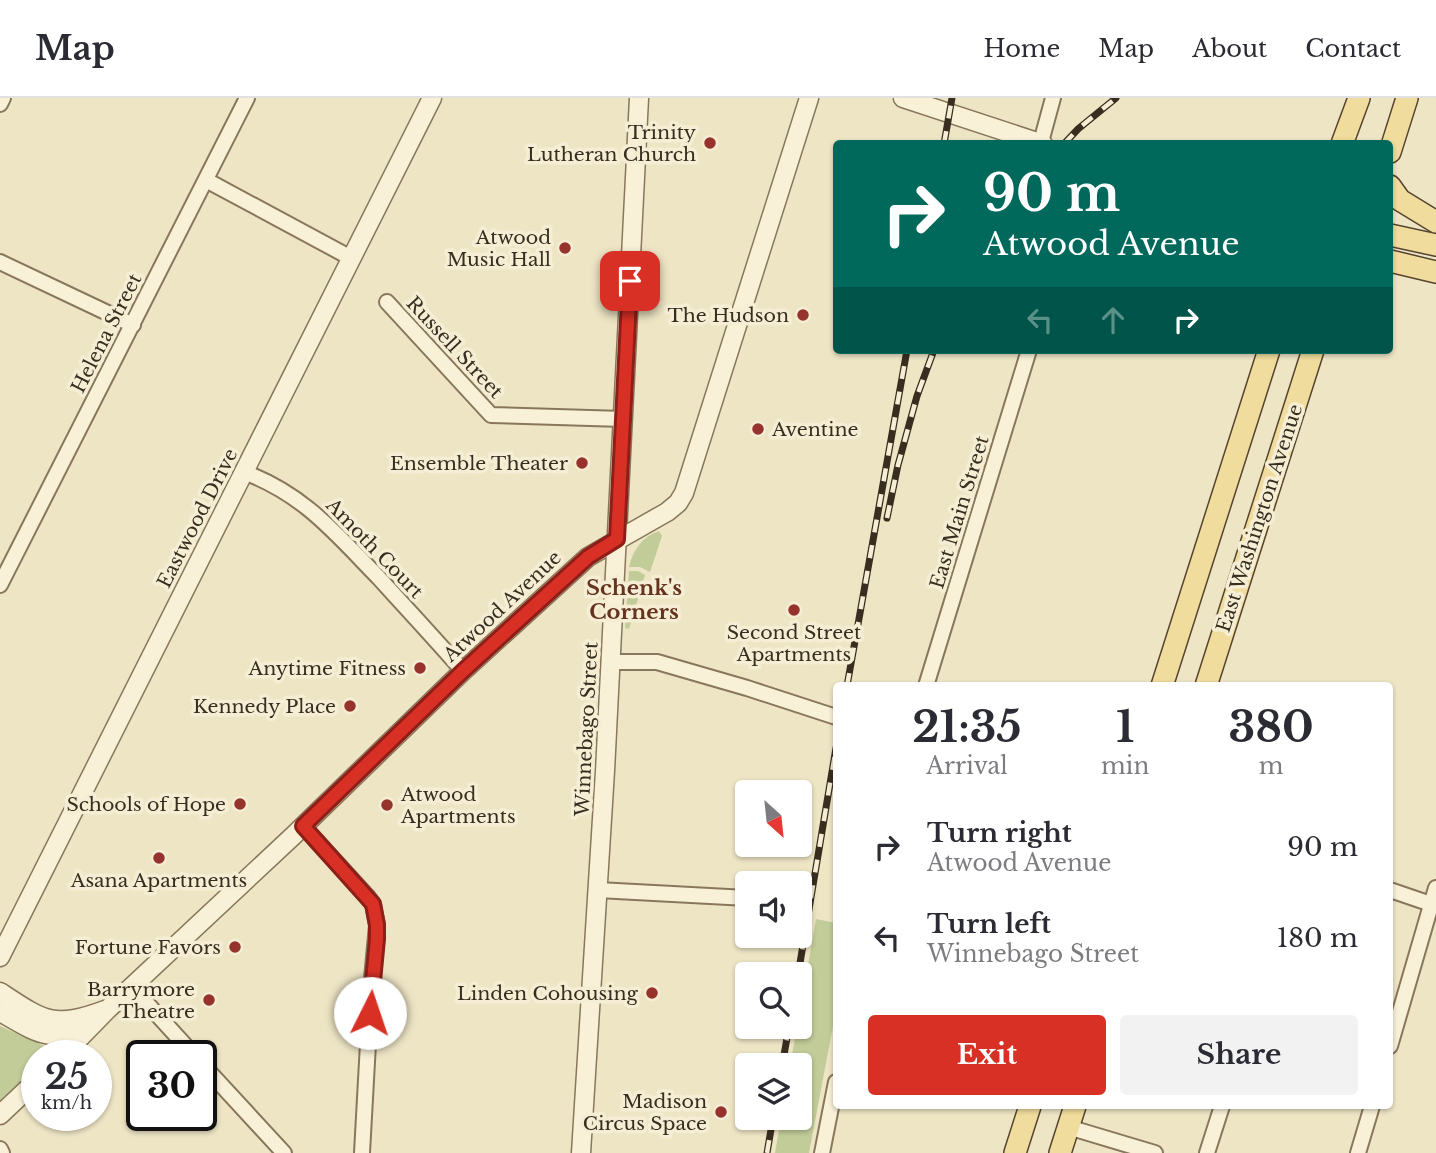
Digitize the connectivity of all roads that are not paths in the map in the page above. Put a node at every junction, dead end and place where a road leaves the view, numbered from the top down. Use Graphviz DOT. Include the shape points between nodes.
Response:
graph roads {
  1 [pos="3,98"];
  2 [pos="247,98"];
  3 [pos="432,98"];
  4 [pos="639,98"];
  5 [pos="809,98"];
  6 [pos="903,98"];
  7 [pos="1053,98"];
  8 [pos="1359,98"];
  9 [pos="1407,98"];
  10 [pos="0,104"];
  11 [pos="1033,140"];
  12 [pos="1043,140"];
  13 [pos="1343,140"];
  14 [pos="1393,142"];
  15 [pos="206,180"];
  16 [pos="1393,190"];
  17 [pos="1436,222"];
  18 [pos="1393,236"];
  19 [pos="1436,245"];
  20 [pos="351,258"];
  21 [pos="0,262"];
  22 [pos="1393,262"];
  23 [pos="1436,272"];
  24 [pos="387,302"];
  25 [pos="133,325"];
  26 [pos="1028,354"];
  27 [pos="1268,354"];
  28 [pos="1312,354"];
  29 [pos="623,419"];
  30 [pos="243,472"];
  31 [pos="617,539"];
  32 [pos="0,585"];
  33 [pos="610,662"];
  34 [pos="463,671"];
  35 [pos="927,682"];
  36 [pos="1163,682"];
  37 [pos="1207,682"];
  38 [pos="833,716"];
  39 [pos="303,826"];
  40 [pos="1436,888"];
  41 [pos="598,890"];
  42 [pos="1393,891"];
  43 [pos="735,897"];
  44 [pos="1431,904"];
  45 [pos="0,957"];
  46 [pos="132,987"];
  47 [pos="0,992"];
  48 [pos="0,1012"];
  49 [pos="102,1015"];
  50 [pos="1393,1036"];
  51 [pos="78,1040"];
  52 [pos="180,1040"];
  53 [pos="217,1080"];
  54 [pos="21,1095"];
  55 [pos="833,1097"];
  56 [pos="1029,1109"];
  57 [pos="1074,1109"];
  58 [pos="1221,1109"];
  59 [pos="1371,1109"];
  60 [pos="0,1115"];
  61 [pos="1068,1127"];
  62 [pos="284,1153"];
  63 [pos="362,1153"];
  64 [pos="581,1153"];
  65 [pos="822,1153"];
  66 [pos="1015,1153"];
  67 [pos="1060,1153"];
  68 [pos="1155,1153"];
  69 [pos="1207,1153"];
  70 [pos="1358,1153"];
  1 -- 10 [label="street"];
  2 -- 15 [label="street, Helena Street"];
  3 -- 20 [label="street, Eastwood Drive"];
  4 -- 29 [label="street, Winnebago Street"];
  5 -- 31 [label="street, Atwood Avenue" via="684,493 667,512"];
  6 -- 11 [label="street"];
  7 -- 12 [label="street"];
  8 -- 13 [label="main road"];
  9 -- 14 [label="main road"];
  15 -- 20 [label="street"];
  15 -- 25 [label="street, Helena Street"];
  16 -- 17 [label="main road" via="1400,201"];
  18 -- 19 [label="main road"];
  20 -- 30 [label="street, Eastwood Drive"];
  21 -- 25 [label="street"];
  22 -- 23 [label="main road"];
  24 -- 29 [label="street, Russell Street" via="491,415"];
  25 -- 32 [label="street, Helena Street"];
  26 -- 35 [label="street, East Main Street"];
  27 -- 36 [label="main road"];
  28 -- 37 [label="main road, East Washington Avenue"];
  29 -- 31 [label="street, Winnebago Street"];
  30 -- 34 [label="street, Amoth Court" via="313,511"];
  30 -- 45 [label="street, Eastwood Drive"];
  31 -- 33 [label="street, Winnebago Street"];
  31 -- 34 [label="street, Atwood Avenue" via="588,557"];
  33 -- 38 [label="street" via="657,662"];
  33 -- 41 [label="street, Winnebago Street"];
  34 -- 39 [label="street, Atwood Avenue"];
  39 -- 46 [label="street, Atwood Avenue"];
  39 -- 63 [label="street" via="367,896 376,913"];
  40 -- 44 [label="street"];
  41 -- 43 [label="street"];
  41 -- 64 [label="street, Winnebago Street"];
  42 -- 44 [label="street"];
  44 -- 50 [label="street"];
  46 -- 49 [label="street, Atwood Avenue"];
  46 -- 52 [label="street"];
  47 -- 49 [label="street" via="55,1021"];
  48 -- 49 [label="street" via="51,1036 68,1034"];
  49 -- 51 [label="street, Atwood Avenue"];
  53 -- 62 [label="street"];
  54 -- 60 [label="street"];
  55 -- 65 [label="street"];
  56 -- 66 [label="main road"];
  57 -- 61 [label="main road"];
  58 -- 69 [label="street"];
  59 -- 70 [label="street"];
  61 -- 67 [label="main road"];
  61 -- 68 [label="street"];
}
